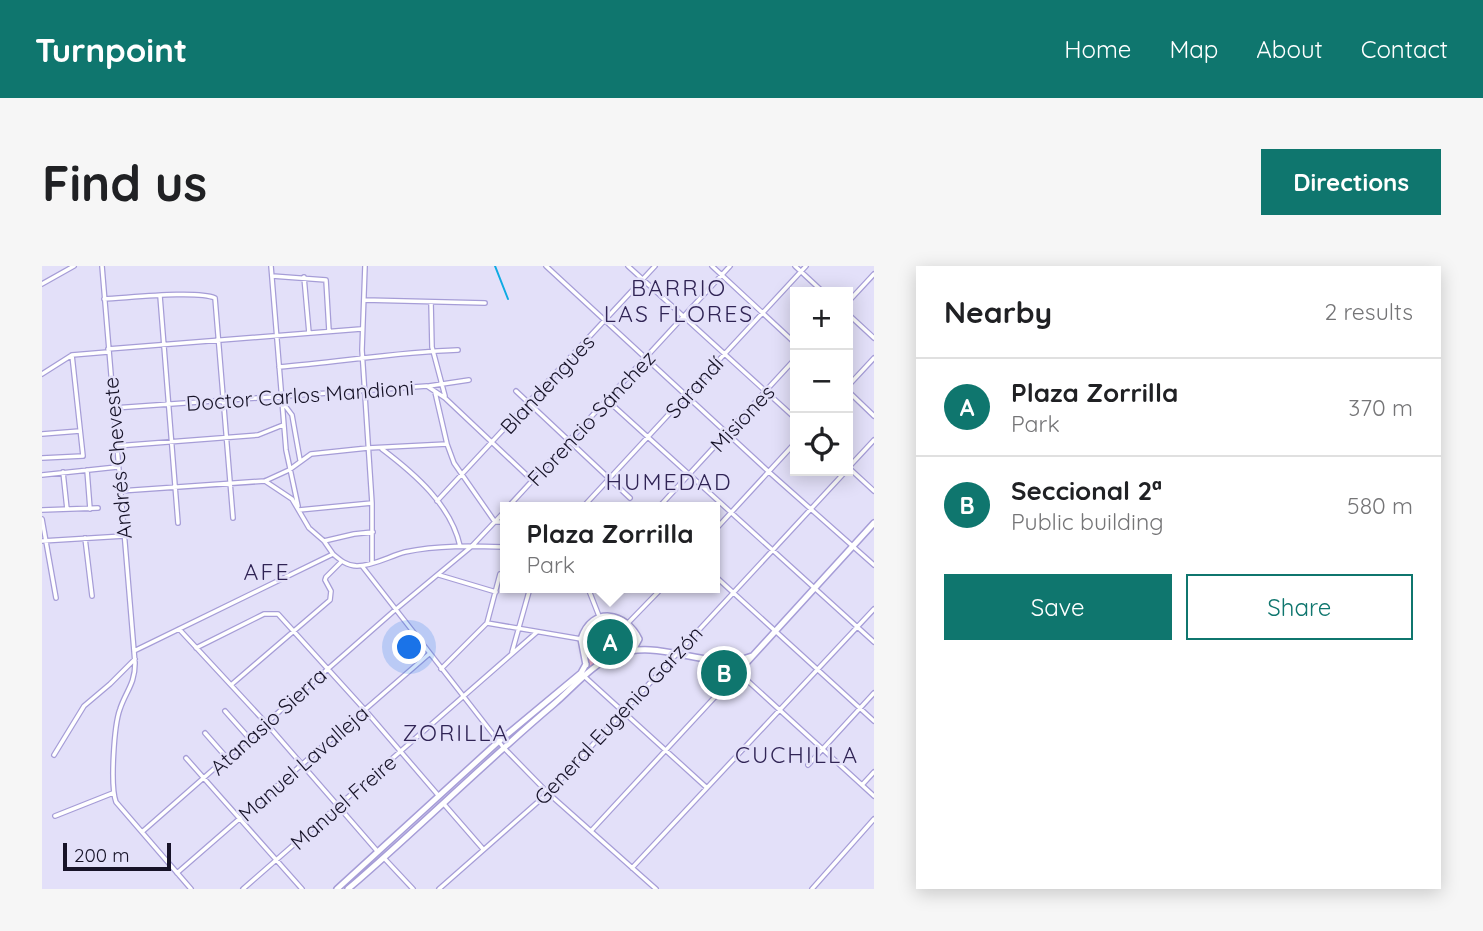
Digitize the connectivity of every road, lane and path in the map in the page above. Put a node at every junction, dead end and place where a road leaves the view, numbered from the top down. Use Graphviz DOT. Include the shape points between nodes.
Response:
graph roads {
  1 [pos="74,266"];
  2 [pos="102,266"];
  3 [pos="271,266"];
  4 [pos="365,266"];
  5 [pos="546,266"];
  6 [pos="628,266"];
  7 [pos="655,266"];
  8 [pos="712,266"];
  9 [pos="730,266"];
  10 [pos="795,266"];
  11 [pos="806,266"];
  12 [pos="801,271"];
  13 [pos="874,274"];
  14 [pos="722,275"];
  15 [pos="272,276"];
  16 [pos="304,277"];
  17 [pos="643,279"];
  18 [pos="42,284"];
  19 [pos="819,287"];
  20 [pos="160,296"];
  21 [pos="853,297"];
  22 [pos="104,299"];
  23 [pos="364,300"];
  24 [pos="431,302"];
  25 [pos="485,303"];
  26 [pos="762,313"];
  27 [pos="684,317"];
  28 [pos="853,319"];
  29 [pos="606,321"];
  30 [pos="362,330"];
  31 [pos="330,331"];
  32 [pos="309,333"];
  33 [pos="276,335"];
  34 [pos="790,338"];
  35 [pos="874,338"];
  36 [pos="219,340"];
  37 [pos="164,344"];
  38 [pos="458,349"];
  39 [pos="109,351"];
  40 [pos="433,351"];
  41 [pos="724,353"];
  42 [pos="72,355"];
  43 [pos="362,356"];
  44 [pos="874,358"];
  45 [pos="646,359"];
  46 [pos="790,365"];
  47 [pos="279,367"];
  48 [pos="43,372"];
  49 [pos="469,380"];
  50 [pos="853,383"];
  51 [pos="442,384"];
  52 [pos="427,386"];
  53 [pos="364,390"];
  54 [pos="434,390"];
  55 [pos="516,391"];
  56 [pos="766,392"];
  57 [pos="853,394"];
  58 [pos="281,396"];
  59 [pos="687,396"];
  60 [pos="445,398"];
  61 [pos="225,400"];
  62 [pos="607,400"];
  63 [pos="528,402"];
  64 [pos="282,403"];
  65 [pos="169,404"];
  66 [pos="113,408"];
  67 [pos="790,414"];
  68 [pos="874,416"];
  69 [pos="284,425"];
  70 [pos="80,431"];
  71 [pos="727,433"];
  72 [pos="42,434"];
  73 [pos="227,437"];
  74 [pos="648,438"];
  75 [pos="570,440"];
  76 [pos="874,440"];
  77 [pos="171,441"];
  78 [pos="492,442"];
  79 [pos="447,444"];
  80 [pos="116,446"];
  81 [pos="368,448"];
  82 [pos="382,448"];
  83 [pos="790,449"];
  84 [pos="42,458"];
  85 [pos="300,460"];
  86 [pos="853,462"];
  87 [pos="118,467"];
  88 [pos="88,470"];
  89 [pos="289,470"];
  90 [pos="63,472"];
  91 [pos="769,472"];
  92 [pos="853,473"];
  93 [pos="462,474"];
  94 [pos="42,475"];
  95 [pos="689,475"];
  96 [pos="840,476"];
  97 [pos="611,479"];
  98 [pos="265,481"];
  99 [pos="533,481"];
  100 [pos="230,482"];
  101 [pos="174,487"];
  102 [pos="120,491"];
  103 [pos="874,491"];
  104 [pos="630,498"];
  105 [pos="438,501"];
  106 [pos="514,502"];
  107 [pos="588,502"];
  108 [pos="664,502"];
  109 [pos="719,502"];
  110 [pos="372,503"];
  111 [pos="720,503"];
  112 [pos="98,508"];
  113 [pos="298,508"];
  114 [pos="66,509"];
  115 [pos="90,509"];
  116 [pos="810,509"];
  117 [pos="42,510"];
  118 [pos="731,513"];
  119 [pos="500,517"];
  120 [pos="233,518"];
  121 [pos="42,519"];
  122 [pos="495,522"];
  123 [pos="500,522"];
  124 [pos="178,523"];
  125 [pos="874,523"];
  126 [pos="720,524"];
  127 [pos="373,532"];
  128 [pos="124,536"];
  129 [pos="85,538"];
  130 [pos="43,540"];
  131 [pos="324,541"];
  132 [pos="460,546"];
  133 [pos="472,546"];
  134 [pos="853,546"];
  135 [pos="500,547"];
  136 [pos="772,551"];
  137 [pos="333,554"];
  138 [pos="342,562"];
  139 [pos="372,563"];
  140 [pos="874,565"];
  141 [pos="362,566"];
  142 [pos="500,574"];
  143 [pos="439,575"];
  144 [pos="720,581"];
  145 [pos="814,589"];
  146 [pos="496,592"];
  147 [pos="529,593"];
  148 [pos="590,593"];
  149 [pos="657,593"];
  150 [pos="733,593"];
  151 [pos="92,596"];
  152 [pos="55,598"];
  153 [pos="874,609"];
  154 [pos="395,610"];
  155 [pos="599,616"];
  156 [pos="487,623"];
  157 [pos="628,623"];
  158 [pos="858,628"];
  159 [pos="179,629"];
  160 [pos="519,629"];
  161 [pos="294,631"];
  162 [pos="537,632"];
  163 [pos="775,632"];
  164 [pos="581,639"];
  165 [pos="639,639"];
  166 [pos="874,642"];
  167 [pos="196,648"];
  168 [pos="633,650"];
  169 [pos="650,650"];
  170 [pos="134,651"];
  171 [pos="430,654"];
  172 [pos="512,654"];
  173 [pos="677,654"];
  174 [pos="752,656"];
  175 [pos="135,661"];
  176 [pos="722,662"];
  177 [pos="586,664"];
  178 [pos="328,668"];
  179 [pos="441,669"];
  180 [pos="593,670"];
  181 [pos="817,670"];
  182 [pos="738,672"];
  183 [pos="583,675"];
  184 [pos="231,685"];
  185 [pos="874,693"];
  186 [pos="463,697"];
  187 [pos="860,708"];
  188 [pos="365,710"];
  189 [pos="780,710"];
  190 [pos="225,711"];
  191 [pos="623,711"];
  192 [pos="874,721"];
  193 [pos="266,723"];
  194 [pos="205,733"];
  195 [pos="249,738"];
  196 [pos="501,744"];
  197 [pos="822,749"];
  198 [pos="666,750"];
  199 [pos="401,752"];
  200 [pos="54,754"];
  201 [pos="186,758"];
  202 [pos="227,758"];
  203 [pos="302,764"];
  204 [pos="808,765"];
  205 [pos="874,772"];
  206 [pos="204,778"];
  207 [pos="862,785"];
  208 [pos="706,788"];
  209 [pos="113,793"];
  210 [pos="548,793"];
  211 [pos="874,796"];
  212 [pos="441,800"];
  213 [pos="339,806"];
  214 [pos="55,816"];
  215 [pos="239,818"];
  216 [pos="874,819"];
  217 [pos="591,831"];
  218 [pos="142,832"];
  219 [pos="484,850"];
  220 [pos="379,852"];
  221 [pos="384,858"];
  222 [pos="275,860"];
  223 [pos="632,868"];
  224 [pos="177,873"];
  225 [pos="191,889"];
  226 [pos="243,889"];
  227 [pos="302,889"];
  228 [pos="337,889"];
  229 [pos="348,889"];
  230 [pos="413,889"];
  231 [pos="439,889"];
  232 [pos="656,889"];
  233 [pos="812,889"];
  1 -- 18 [label="street"];
  2 -- 22 [label="street, Andrés Cheveste"];
  3 -- 15 [label="street"];
  4 -- 23 [label="street"];
  5 -- 29 [label="street"];
  6 -- 17 [label="street"];
  7 -- 17 [label="street, Blandengues"];
  8 -- 14 [label="street"];
  9 -- 14 [label="street, Florencio Sánchez"];
  10 -- 12 [label="street"];
  11 -- 12 [label="street, Sarandí"];
  12 -- 19 [label="street"];
  12 -- 26 [label="street, Sarandí"];
  13 -- 21 [label="street"];
  14 -- 26 [label="street"];
  14 -- 27 [label="street, Florencio Sánchez"];
  15 -- 16 [label="street"];
  15 -- 33 [label="street"];
  16 -- 31 [label="street" via="326,280"];
  16 -- 32 [label="street"];
  17 -- 27 [label="street"];
  17 -- 29 [label="street, Blandengues"];
  20 -- 22 [label="street"];
  20 -- 36 [label="street" via="215,298"];
  20 -- 37 [label="street"];
  22 -- 39 [label="street, Andrés Cheveste"];
  23 -- 24 [label="street"];
  23 -- 30 [label="street"];
  24 -- 25 [label="street"];
  24 -- 40 [label="street"];
  26 -- 34 [label="street"];
  26 -- 41 [label="street, Sarandí"];
  27 -- 41 [label="street"];
  27 -- 45 [label="street, Florencio Sánchez"];
  28 -- 35 [label="street"];
  29 -- 45 [label="street"];
  29 -- 63 [label="street, Blandengues"];
  30 -- 31 [label="street"];
  30 -- 43 [label="street"];
  31 -- 32 [label="street"];
  32 -- 33 [label="street"];
  33 -- 36 [label="street"];
  33 -- 47 [label="street"];
  36 -- 37 [label="street"];
  36 -- 61 [label="street"];
  37 -- 39 [label="street"];
  37 -- 65 [label="street"];
  38 -- 40 [label="street"];
  39 -- 42 [label="street"];
  39 -- 66 [label="street, Andrés Cheveste"];
  40 -- 43 [label="street"];
  40 -- 51 [label="street"];
  41 -- 56 [label="street"];
  41 -- 59 [label="street, Sarandí"];
  42 -- 48 [label="street"];
  42 -- 70 [label="street"];
  43 -- 47 [label="street"];
  43 -- 53 [label="street"];
  44 -- 50 [label="street"];
  45 -- 59 [label="street"];
  45 -- 62 [label="street, Florencio Sánchez"];
  46 -- 56 [label="street, Misiones"];
  47 -- 58 [label="street"];
  49 -- 51 [label="street"];
  51 -- 52 [label="street"];
  51 -- 60 [label="street"];
  52 -- 53 [label="street, Doctor Carlos Mandioni"];
  52 -- 54 [label="street, Doctor Carlos Mandioni"];
  53 -- 58 [label="street, Doctor Carlos Mandioni"];
  53 -- 81 [label="street"];
  54 -- 60 [label="street, Doctor Carlos Mandioni"];
  54 -- 79 [label="street"];
  55 -- 63 [label="street"];
  56 -- 67 [label="street"];
  56 -- 71 [label="street, Misiones"];
  57 -- 68 [label="street"];
  58 -- 61 [label="street, Doctor Carlos Mandioni"];
  58 -- 64 [label="street"];
  59 -- 71 [label="street"];
  59 -- 74 [label="street, Sarandí"];
  60 -- 78 [label="street, Doctor Carlos Mandioni"];
  61 -- 65 [label="street, Doctor Carlos Mandioni"];
  61 -- 73 [label="street"];
  62 -- 74 [label="street"];
  62 -- 75 [label="street, Florencio Sánchez"];
  63 -- 75 [label="street"];
  63 -- 78 [label="street, Blandengues"];
  64 -- 69 [label="street"];
  64 -- 85 [label="street" via="292,415"];
  65 -- 66 [label="street, Doctor Carlos Mandioni"];
  65 -- 77 [label="street"];
  66 -- 80 [label="street, Andrés Cheveste"];
  69 -- 73 [label="street" via="258,435"];
  69 -- 89 [label="street"];
  70 -- 72 [label="street"];
  70 -- 84 [label="street" via="83,456"];
  71 -- 91 [label="street"];
  71 -- 95 [label="street, Misiones"];
  73 -- 77 [label="street"];
  73 -- 100 [label="street"];
  74 -- 95 [label="street"];
  74 -- 97 [label="street, Sarandí"];
  75 -- 97 [label="street"];
  75 -- 99 [label="street, Florencio Sánchez"];
  76 -- 86 [label="street, General Eugenio Garzón"];
  77 -- 80 [label="street"];
  77 -- 101 [label="street"];
  78 -- 93 [label="street, Blandengues"];
  78 -- 99 [label="street, Doctor Carlos Mandioni"];
  79 -- 82 [label="street"];
  79 -- 93 [label="street"];
  80 -- 87 [label="street, Andrés Cheveste"];
  81 -- 82 [label="street"];
  81 -- 85 [label="street" via="311,454"];
  81 -- 110 [label="street"];
  82 -- 105 [label="street"];
  83 -- 91 [label="street"];
  85 -- 89 [label="street"];
  87 -- 88 [label="street"];
  87 -- 102 [label="street, Andrés Cheveste"];
  88 -- 90 [label="street"];
  88 -- 115 [label="street"];
  89 -- 98 [label="street"];
  89 -- 113 [label="street"];
  90 -- 94 [label="street"];
  90 -- 114 [label="street"];
  91 -- 116 [label="street"];
  91 -- 118 [label="street"];
  92 -- 103 [label="street"];
  93 -- 105 [label="street, Blandengues"];
  93 -- 122 [label="street"];
  95 -- 108 [label="street, Misiones"];
  95 -- 109 [label="street"];
  96 -- 116 [label="street, General Eugenio Garzón"];
  97 -- 104 [label="street"];
  97 -- 107 [label="street, Sarandí"];
  98 -- 100 [label="street"];
  98 -- 113 [label="street"];
  99 -- 106 [label="street, Florencio Sánchez"];
  100 -- 101 [label="street"];
  100 -- 120 [label="street"];
  101 -- 102 [label="street"];
  101 -- 124 [label="street"];
  102 -- 128 [label="street, Andrés Cheveste"];
  105 -- 132 [label="street" via="452,521"];
  110 -- 113 [label="street"];
  110 -- 127 [label="street"];
  111 -- 118 [label="street"];
  112 -- 115 [label="street"];
  113 -- 131 [label="street" via="309,528"];
  114 -- 115 [label="street"];
  114 -- 117 [label="street"];
  116 -- 134 [label="street"];
  116 -- 136 [label="street, General Eugenio Garzón"];
  118 -- 126 [label="street"];
  118 -- 136 [label="street"];
  119 -- 122 [label="street, Florencio Sánchez"];
  121 -- 130 [label="street"];
  122 -- 123 [label="street"];
  122 -- 133 [label="street, Florencio Sánchez"];
  125 -- 134 [label="main road"];
  127 -- 131 [label="street"];
  127 -- 139 [label="street"];
  128 -- 129 [label="street"];
  128 -- 170 [label="street, Andrés Cheveste"];
  129 -- 130 [label="street"];
  129 -- 151 [label="street"];
  130 -- 152 [label="street"];
  131 -- 137 [label="street"];
  132 -- 133 [label="street"];
  132 -- 139 [label="street" via="414,551"];
  133 -- 135 [label="street"];
  133 -- 143 [label="street, Florencio Sánchez"];
  134 -- 140 [label="street"];
  134 -- 145 [label="main road"];
  136 -- 145 [label="street"];
  136 -- 150 [label="street, General Eugenio Garzón"];
  137 -- 138 [label="street"];
  137 -- 159 [label="street"];
  138 -- 141 [label="street"];
  138 -- 161 [label="street" via="325,580 330,600"];
  139 -- 141 [label="street"];
  141 -- 154 [label="street"];
  142 -- 146 [label="street"];
  143 -- 146 [label="street"];
  143 -- 154 [label="street, Florencio Sánchez"];
  144 -- 150 [label="street"];
  145 -- 158 [label="street"];
  145 -- 163 [label="main road"];
  146 -- 156 [label="street"];
  147 -- 160 [label="street"];
  148 -- 155 [label="street"];
  149 -- 157 [label="street"];
  150 -- 163 [label="street"];
  150 -- 173 [label="street, General Eugenio Garzón"];
  153 -- 158 [label="street"];
  154 -- 171 [label="street"];
  154 -- 178 [label="street, Atanasio Sierra"];
  155 -- 157 [label="main road"];
  155 -- 164 [label="main road"];
  156 -- 160 [label="street"];
  156 -- 179 [label="street"];
  157 -- 165 [label="main road"];
  158 -- 166 [label="street"];
  158 -- 181 [label="street"];
  159 -- 167 [label="street"];
  159 -- 170 [label="street"];
  160 -- 162 [label="street"];
  160 -- 172 [label="street"];
  161 -- 167 [label="street" via="278,614 264,614"];
  161 -- 178 [label="street"];
  161 -- 184 [label="street"];
  162 -- 164 [label="street"];
  162 -- 172 [label="street, Manuel Freire"];
  163 -- 174 [label="main road"];
  163 -- 181 [label="street"];
  164 -- 177 [label="main road"];
  165 -- 168 [label="main road"];
  165 -- 169 [label="main road"];
  167 -- 184 [label="street"];
  168 -- 169 [label="main road"];
  168 -- 180 [label="main road" via="613,656"];
  169 -- 173 [label="main road"];
  170 -- 175 [label="street, Andrés Cheveste"];
  171 -- 179 [label="street"];
  171 -- 188 [label="street, Manuel Lavalleja"];
  172 -- 186 [label="street, Manuel Freire"];
  173 -- 176 [label="main road"];
  173 -- 191 [label="street, General Eugenio Garzón"];
  174 -- 176 [label="main road"];
  174 -- 182 [label="main road"];
  175 -- 200 [label="street" via="84,706"];
  175 -- 209 [label="street" via="134,681 116,721"];
  176 -- 182 [label="main road"];
  177 -- 180 [label="main road"];
  177 -- 183 [label="main road"];
  178 -- 188 [label="street"];
  178 -- 193 [label="street, Atanasio Sierra"];
  179 -- 186 [label="street"];
  180 -- 183 [label="main road"];
  181 -- 187 [label="street"];
  181 -- 189 [label="street"];
  182 -- 189 [label="street"];
  182 -- 198 [label="street"];
  183 -- 191 [label="street"];
  183 -- 196 [label="main road"];
  184 -- 193 [label="street"];
  185 -- 187 [label="street"];
  186 -- 196 [label="street"];
  186 -- 199 [label="street, Manuel Freire"];
  187 -- 192 [label="street"];
  187 -- 197 [label="street"];
  188 -- 199 [label="street"];
  188 -- 203 [label="street, Manuel Lavalleja"];
  189 -- 197 [label="street"];
  189 -- 208 [label="street"];
  190 -- 195 [label="street"];
  191 -- 198 [label="street"];
  191 -- 210 [label="street, General Eugenio Garzón"];
  193 -- 195 [label="street, Atanasio Sierra"];
  193 -- 203 [label="street"];
  194 -- 202 [label="street"];
  195 -- 202 [label="street, Atanasio Sierra"];
  196 -- 210 [label="street"];
  196 -- 212 [label="main road"];
  197 -- 204 [label="street"];
  197 -- 207 [label="street"];
  198 -- 208 [label="street"];
  198 -- 217 [label="street"];
  199 -- 212 [label="street"];
  199 -- 213 [label="street, Manuel Freire"];
  201 -- 206 [label="street"];
  202 -- 206 [label="street, Atanasio Sierra"];
  203 -- 213 [label="street"];
  203 -- 215 [label="street, Manuel Lavalleja"];
  205 -- 207 [label="street"];
  206 -- 215 [label="street"];
  206 -- 218 [label="street, Atanasio Sierra"];
  207 -- 211 [label="street"];
  208 -- 223 [label="street"];
  209 -- 214 [label="street"];
  209 -- 218 [label="street"];
  210 -- 217 [label="street"];
  210 -- 219 [label="street, General Eugenio Garzón"];
  212 -- 219 [label="street"];
  212 -- 220 [label="main road"];
  212 -- 221 [label="main road"];
  213 -- 220 [label="street"];
  213 -- 222 [label="street, Manuel Freire"];
  215 -- 222 [label="street"];
  215 -- 224 [label="street, Manuel Lavalleja"];
  216 -- 233 [label="street"];
  217 -- 223 [label="street"];
  218 -- 224 [label="street"];
  219 -- 231 [label="street, General Eugenio Garzón"];
  220 -- 228 [label="main road"];
  221 -- 229 [label="main road"];
  221 -- 230 [label="street"];
  222 -- 226 [label="street, Manuel Freire"];
  222 -- 227 [label="street"];
  223 -- 232 [label="street"];
  224 -- 225 [label="street"];
}
